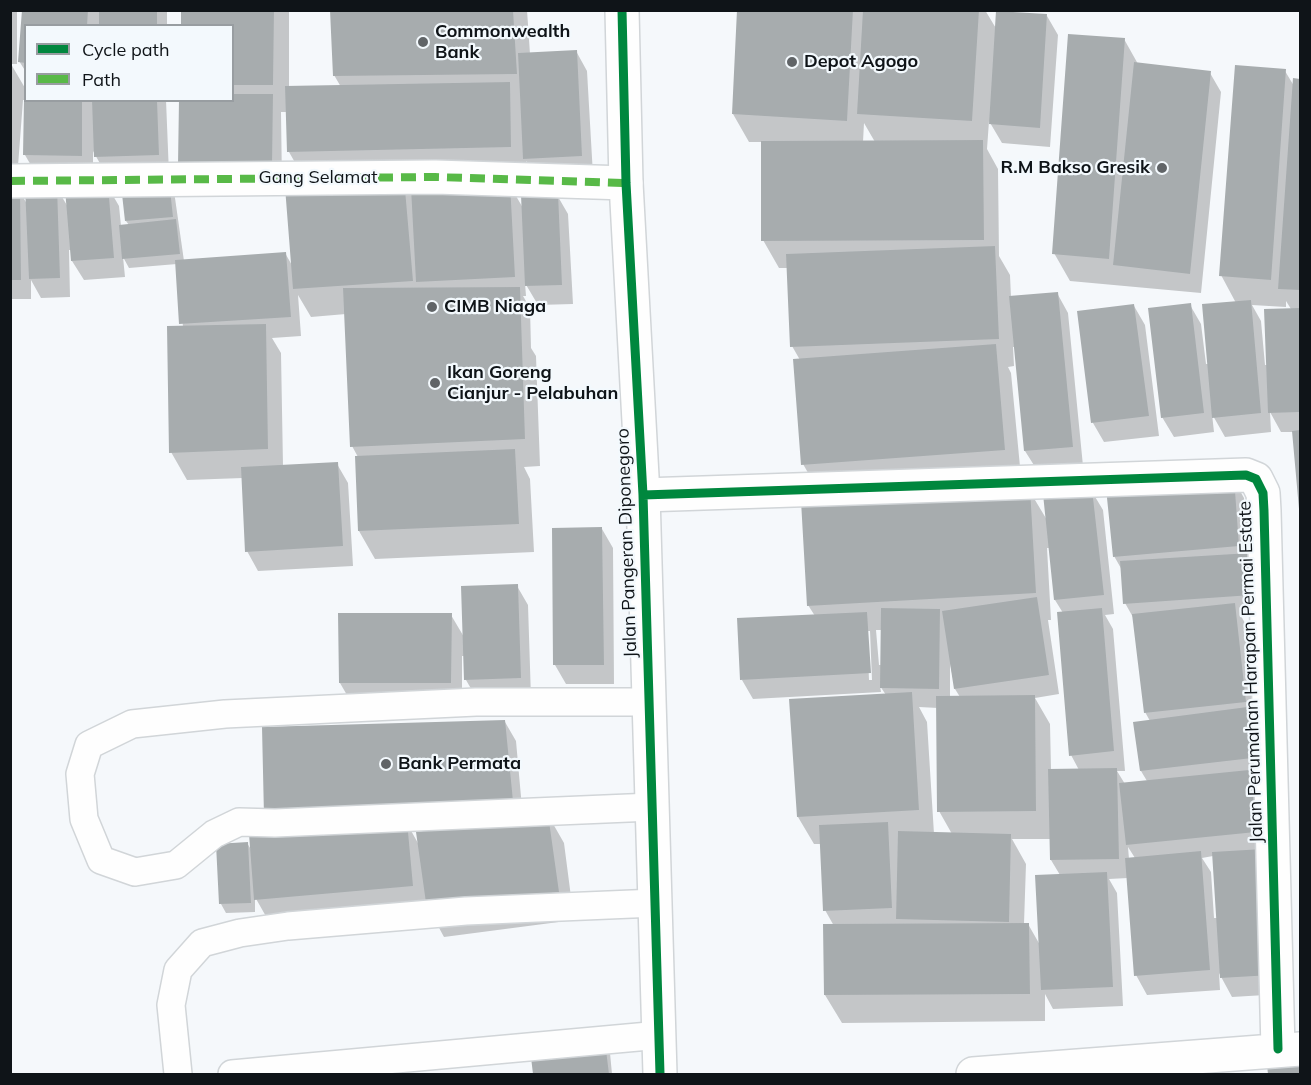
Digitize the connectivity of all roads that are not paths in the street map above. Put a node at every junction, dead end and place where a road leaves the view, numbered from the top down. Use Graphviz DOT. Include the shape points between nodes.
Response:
graph roads {
  1 [pos="622,10"];
  2 [pos="10,181"];
  3 [pos="626,183"];
  4 [pos="643,495"];
  5 [pos="649,702"];
  6 [pos="652,807"];
  7 [pos="656,903"];
  8 [pos="660,1035"];
  9 [pos="1289,1049"];
  10 [pos="178,1074"];
  11 [pos="232,1074"];
  12 [pos="660,1074"];
  13 [pos="973,1074"];
  1 -- 3 [label="street, Jalan Pangeran Diponegoro"];
  2 -- 3 [label="street, Gang Selamat" via="435,177"];
  3 -- 4 [label="street, Jalan Pangeran Diponegoro"];
  4 -- 5 [label="street, Jalan Pangeran Diponegoro"];
  4 -- 9 [label="street, Jalan Perumahan Harapan Permai Estate" via="1246,475 1256,479 1263,493"];
  5 -- 6 [label="street, Jalan Pangeran Diponegoro"];
  5 -- 6 [label="lane" via="476,702 225,714 132,724 89,745 80,774 84,819 101,860 135,872 176,865 214,834 239,822"];
  6 -- 7 [label="street, Jalan Pangeran Diponegoro"];
  7 -- 8 [label="street, Jalan Pangeran Diponegoro"];
  7 -- 10 [label="lane" via="466,911 300,925 201,943 178,970 171,1005"];
  8 -- 11 [label="lane"];
  8 -- 12 [label="street, Jalan Pangeran Diponegoro"];
  9 -- 13 [label="street"];
}
